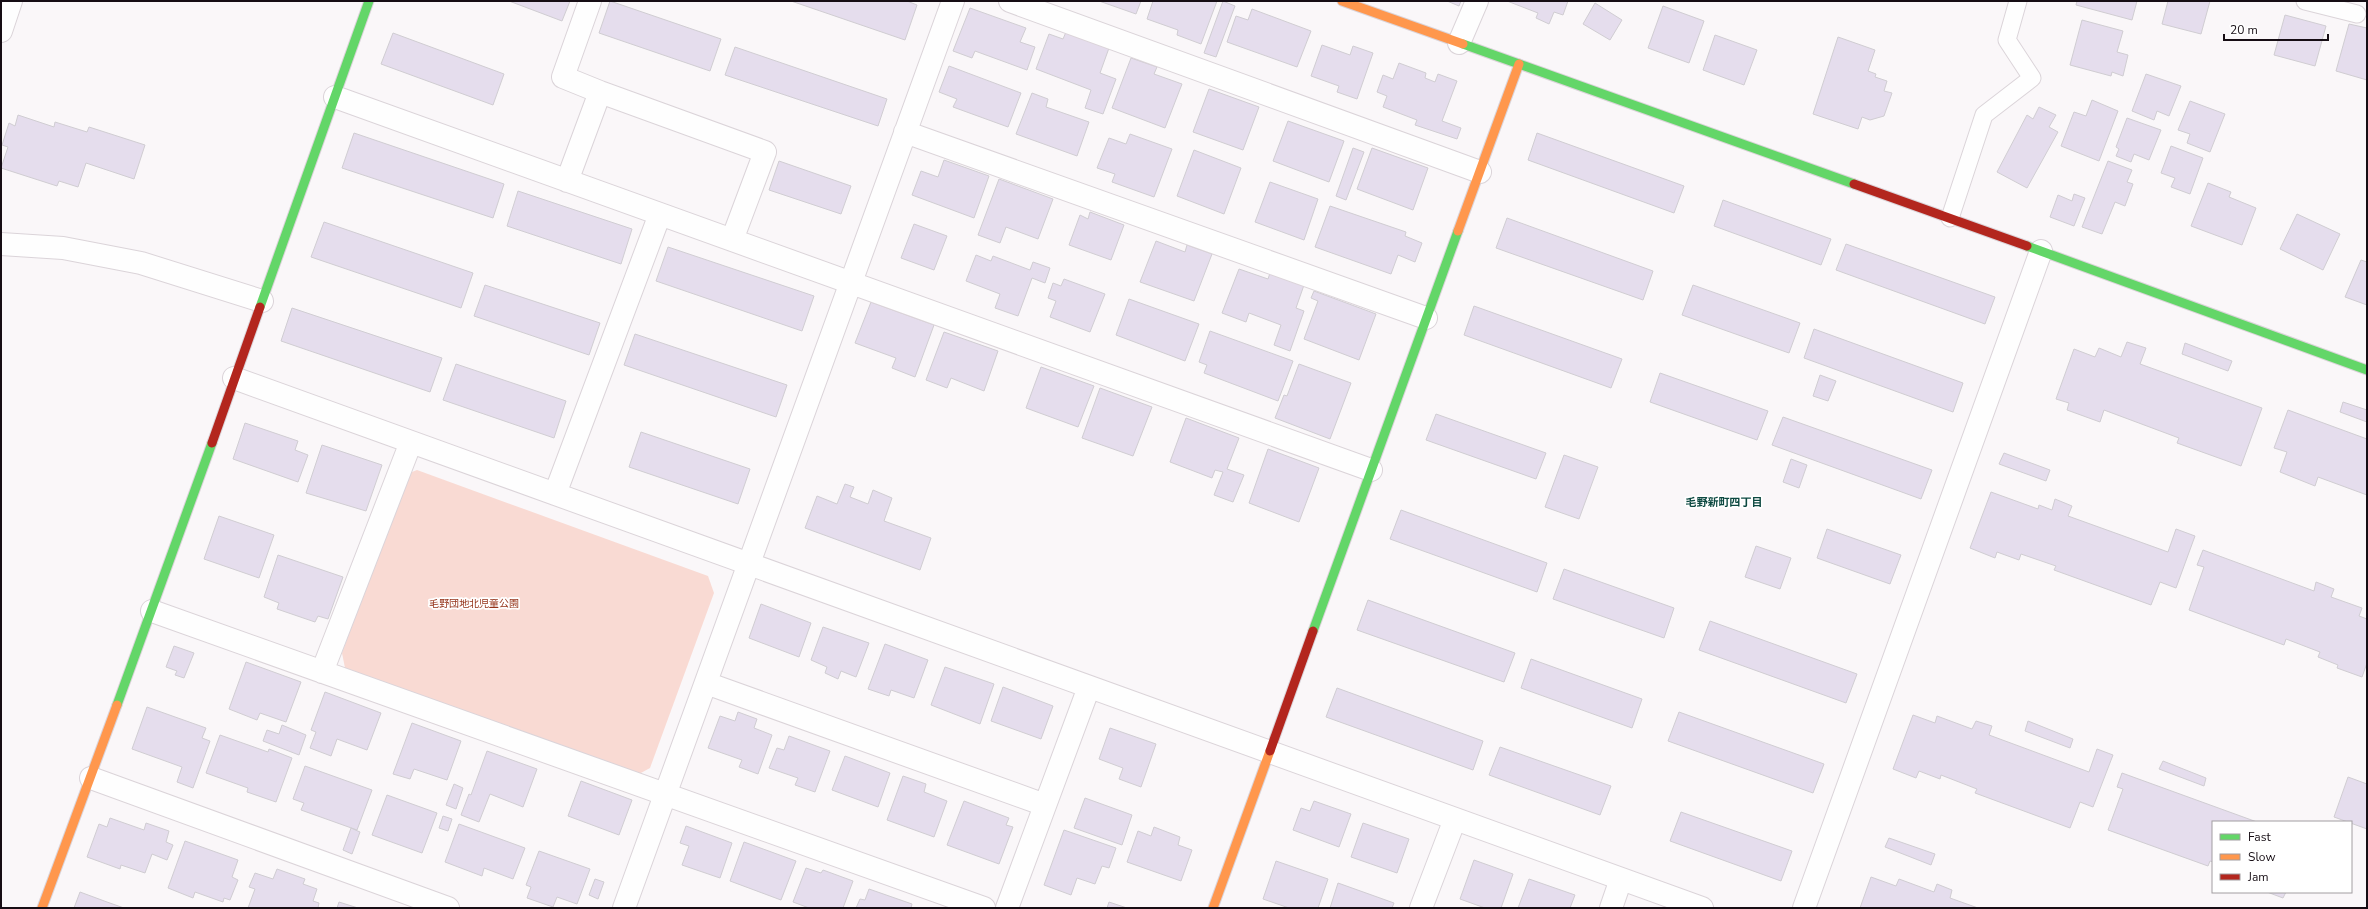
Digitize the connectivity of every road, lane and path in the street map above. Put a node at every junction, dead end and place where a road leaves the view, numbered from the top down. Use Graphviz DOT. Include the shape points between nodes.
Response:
graph roads {
  1 [pos="11,1"];
  2 [pos="369,1"];
  3 [pos="590,1"];
  4 [pos="953,1"];
  5 [pos="1010,1"];
  6 [pos="1342,1"];
  7 [pos="1477,1"];
  8 [pos="2018,1"];
  9 [pos="2305,1"];
  10 [pos="2357,14"];
  11 [pos="1,31"];
  12 [pos="1459,43"];
  13 [pos="1519,64"];
  14 [pos="600,92"];
  15 [pos="335,97"];
  16 [pos="905,132"];
  17 [pos="1480,172"];
  18 [pos="567,181"];
  19 [pos="660,214"];
  20 [pos="1950,218"];
  21 [pos="732,240"];
  22 [pos="1,244"];
  23 [pos="2041,251"];
  24 [pos="851,283"];
  25 [pos="262,301"];
  26 [pos="1426,318"];
  27 [pos="2367,370"];
  28 [pos="234,378"];
  29 [pos="411,442"];
  30 [pos="1372,470"];
  31 [pos="555,494"];
  32 [pos="749,564"];
  33 [pos="152,611"];
  34 [pos="322,672"];
  35 [pos="706,683"];
  36 [pos="1088,687"];
  37 [pos="1269,752"];
  38 [pos="90,778"];
  39 [pos="665,794"];
  40 [pos="1045,805"];
  41 [pos="1455,819"];
  42 [pos="1621,879"];
  43 [pos="630,906"];
  44 [pos="42,908"];
  45 [pos="448,908"];
  46 [pos="984,908"];
  47 [pos="1007,908"];
  48 [pos="1212,908"];
  49 [pos="1421,908"];
  50 [pos="1611,908"];
  51 [pos="1702,908"];
  52 [pos="1804,908"];
  1 -- 11 [label="street"];
  2 -- 15 [label="street"];
  3 -- 14 [label="street" via="563,77"];
  4 -- 16 [label="street"];
  5 -- 17 [label="street"];
  6 -- 12 [label="street"];
  7 -- 12 [label="street"];
  8 -- 20 [label="lane" via="2007,40 2032,78 1984,115"];
  9 -- 10 [label="lane"];
  12 -- 13 [label="street"];
  13 -- 17 [label="street"];
  13 -- 20 [label="street"];
  14 -- 18 [label="street"];
  14 -- 21 [label="street" via="766,152"];
  15 -- 18 [label="street"];
  15 -- 25 [label="street"];
  16 -- 24 [label="street"];
  16 -- 26 [label="street"];
  17 -- 26 [label="street"];
  18 -- 19 [label="street"];
  19 -- 21 [label="street"];
  19 -- 31 [label="street"];
  20 -- 23 [label="street"];
  21 -- 24 [label="street"];
  22 -- 25 [label="street" via="64,248 141,263"];
  23 -- 27 [label="street"];
  23 -- 52 [label="street"];
  24 -- 30 [label="street"];
  24 -- 32 [label="street"];
  25 -- 28 [label="street"];
  26 -- 30 [label="street"];
  28 -- 29 [label="street"];
  28 -- 33 [label="street"];
  29 -- 31 [label="street"];
  29 -- 34 [label="street"];
  30 -- 37 [label="street"];
  31 -- 32 [label="street"];
  32 -- 35 [label="street"];
  32 -- 36 [label="street"];
  33 -- 34 [label="street"];
  33 -- 38 [label="street"];
  34 -- 39 [label="street"];
  35 -- 39 [label="street"];
  35 -- 40 [label="street"];
  36 -- 37 [label="street"];
  36 -- 40 [label="street"];
  37 -- 41 [label="street"];
  37 -- 48 [label="street"];
  38 -- 44 [label="street"];
  38 -- 45 [label="street"];
  39 -- 43 [label="street"];
  39 -- 46 [label="street"];
  40 -- 47 [label="street"];
  41 -- 42 [label="street"];
  41 -- 49 [label="street"];
  42 -- 50 [label="street"];
  42 -- 51 [label="street"];
}
